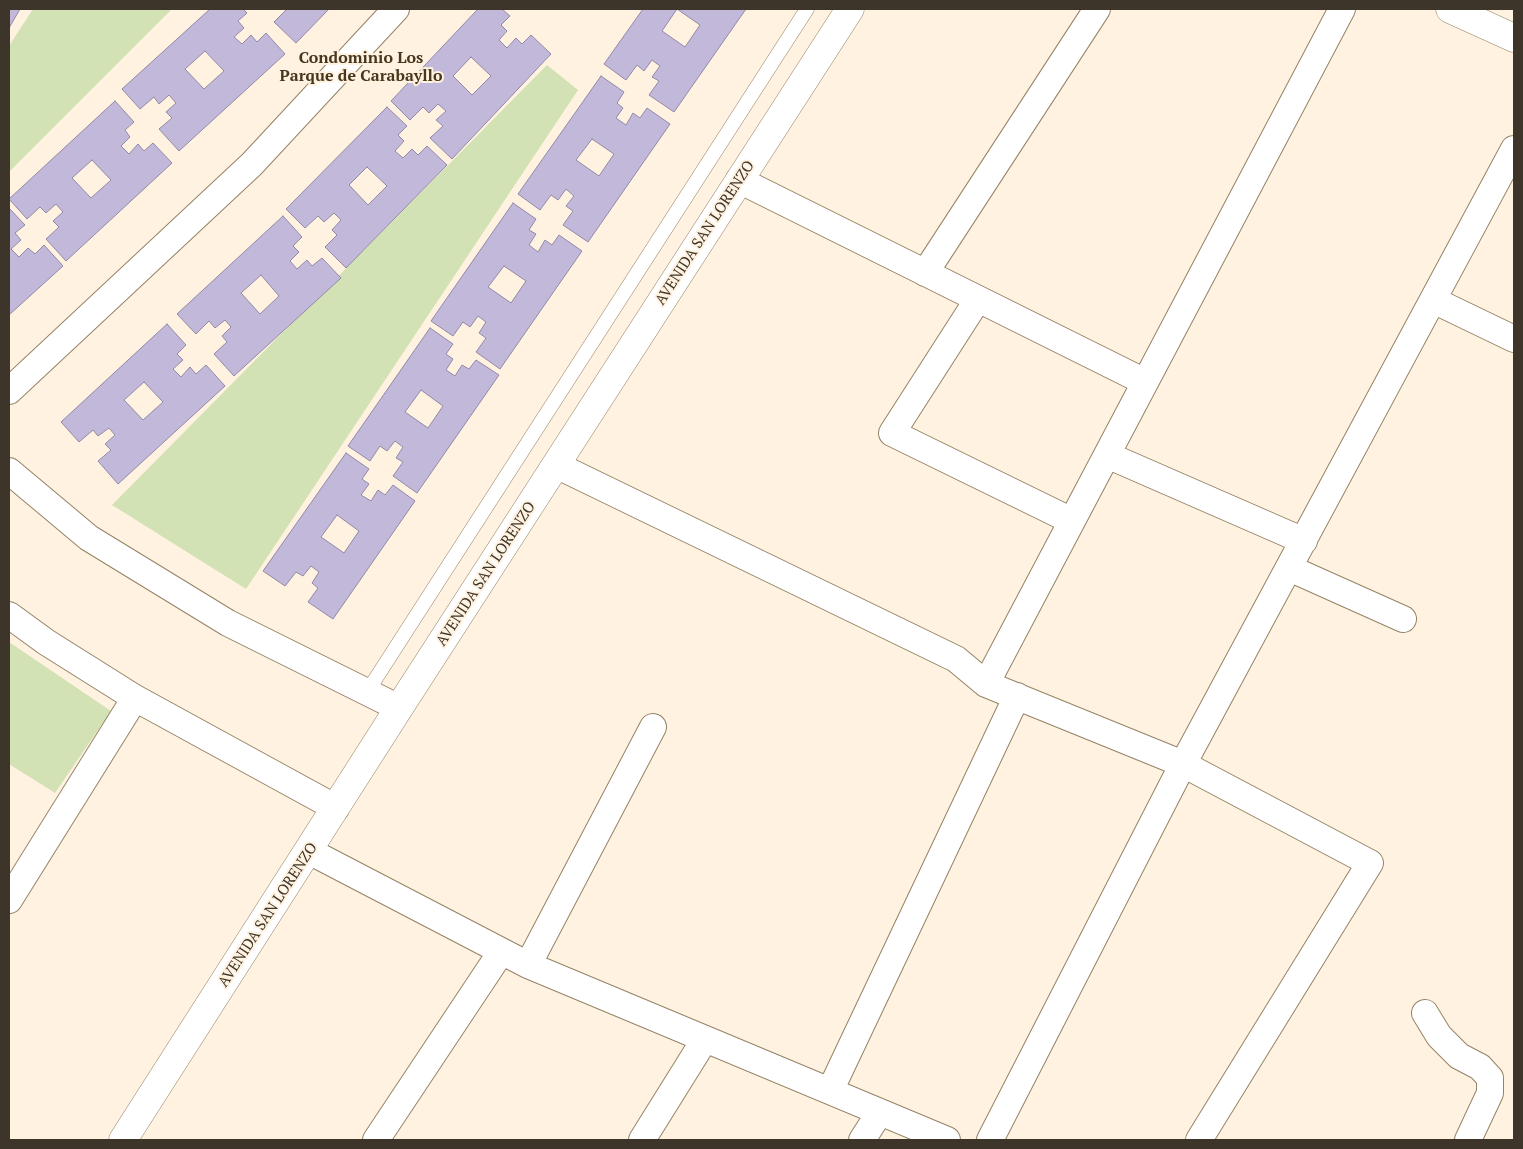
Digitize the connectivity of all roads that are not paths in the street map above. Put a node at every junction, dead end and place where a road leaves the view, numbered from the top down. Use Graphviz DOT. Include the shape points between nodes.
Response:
graph roads {
  1 [pos="396,9"];
  2 [pos="807,9"];
  3 [pos="850,9"];
  4 [pos="1097,9"];
  5 [pos="1342,9"];
  6 [pos="1450,9"];
  7 [pos="1514,38"];
  8 [pos="1514,149"];
  9 [pos="739,180"];
  10 [pos="925,273"];
  11 [pos="978,299"];
  12 [pos="1433,300"];
  13 [pos="1514,340"];
  14 [pos="1145,382"];
  15 [pos="9,391"];
  16 [pos="1107,455"];
  17 [pos="556,465"];
  18 [pos="9,471"];
  19 [pos="1072,521"];
  20 [pos="1304,541"];
  21 [pos="1289,568"];
  22 [pos="9,615"];
  23 [pos="1403,620"];
  24 [pos="986,684"];
  25 [pos="367,692"];
  26 [pos="1017,696"];
  27 [pos="135,698"];
  28 [pos="399,708"];
  29 [pos="653,727"];
  30 [pos="1183,764"];
  31 [pos="336,808"];
  32 [pos="309,851"];
  33 [pos="9,900"];
  34 [pos="501,952"];
  35 [pos="528,966"];
  36 [pos="1425,1013"];
  37 [pos="705,1039"];
  38 [pos="830,1091"];
  39 [pos="880,1112"];
  40 [pos="123,1140"];
  41 [pos="376,1140"];
  42 [pos="642,1140"];
  43 [pos="862,1140"];
  44 [pos="946,1140"];
  45 [pos="990,1140"];
  46 [pos="1199,1140"];
  47 [pos="1468,1140"];
  1 -- 15 [label="street" via="252,164"];
  2 -- 25 [label="lane"];
  3 -- 9 [label="street, AVENIDA SAN LORENZO"];
  4 -- 10 [label="street"];
  5 -- 14 [label="street"];
  6 -- 7 [label="street"];
  8 -- 12 [label="street"];
  9 -- 10 [label="street"];
  9 -- 17 [label="street, AVENIDA SAN LORENZO"];
  10 -- 11 [label="street"];
  11 -- 14 [label="street"];
  11 -- 19 [label="street" via="892,433"];
  12 -- 13 [label="street"];
  12 -- 20 [label="street"];
  14 -- 16 [label="street"];
  16 -- 19 [label="street"];
  16 -- 20 [label="street"];
  17 -- 24 [label="street" via="956,660"];
  17 -- 28 [label="street, AVENIDA SAN LORENZO"];
  18 -- 25 [label="street" via="89,538 228,622"];
  19 -- 24 [label="street"];
  20 -- 21 [label="street"];
  21 -- 23 [label="street"];
  21 -- 30 [label="street"];
  22 -- 27 [label="street"];
  24 -- 26 [label="street"];
  25 -- 28 [label="street"];
  26 -- 30 [label="street"];
  26 -- 38 [label="street"];
  27 -- 31 [label="street"];
  27 -- 33 [label="street"];
  28 -- 31 [label="street, AVENIDA SAN LORENZO"];
  29 -- 35 [label="street"];
  30 -- 45 [label="street"];
  30 -- 46 [label="street" via="1370,864"];
  31 -- 32 [label="street, AVENIDA SAN LORENZO"];
  32 -- 34 [label="street"];
  32 -- 40 [label="street, AVENIDA SAN LORENZO"];
  34 -- 35 [label="street"];
  34 -- 41 [label="street"];
  35 -- 37 [label="street"];
  36 -- 47 [label="street" via="1439,1036 1459,1056 1480,1067 1490,1078 1490,1093"];
  37 -- 38 [label="street"];
  37 -- 42 [label="street"];
  38 -- 39 [label="street"];
  39 -- 43 [label="street"];
  39 -- 44 [label="street"];
}
